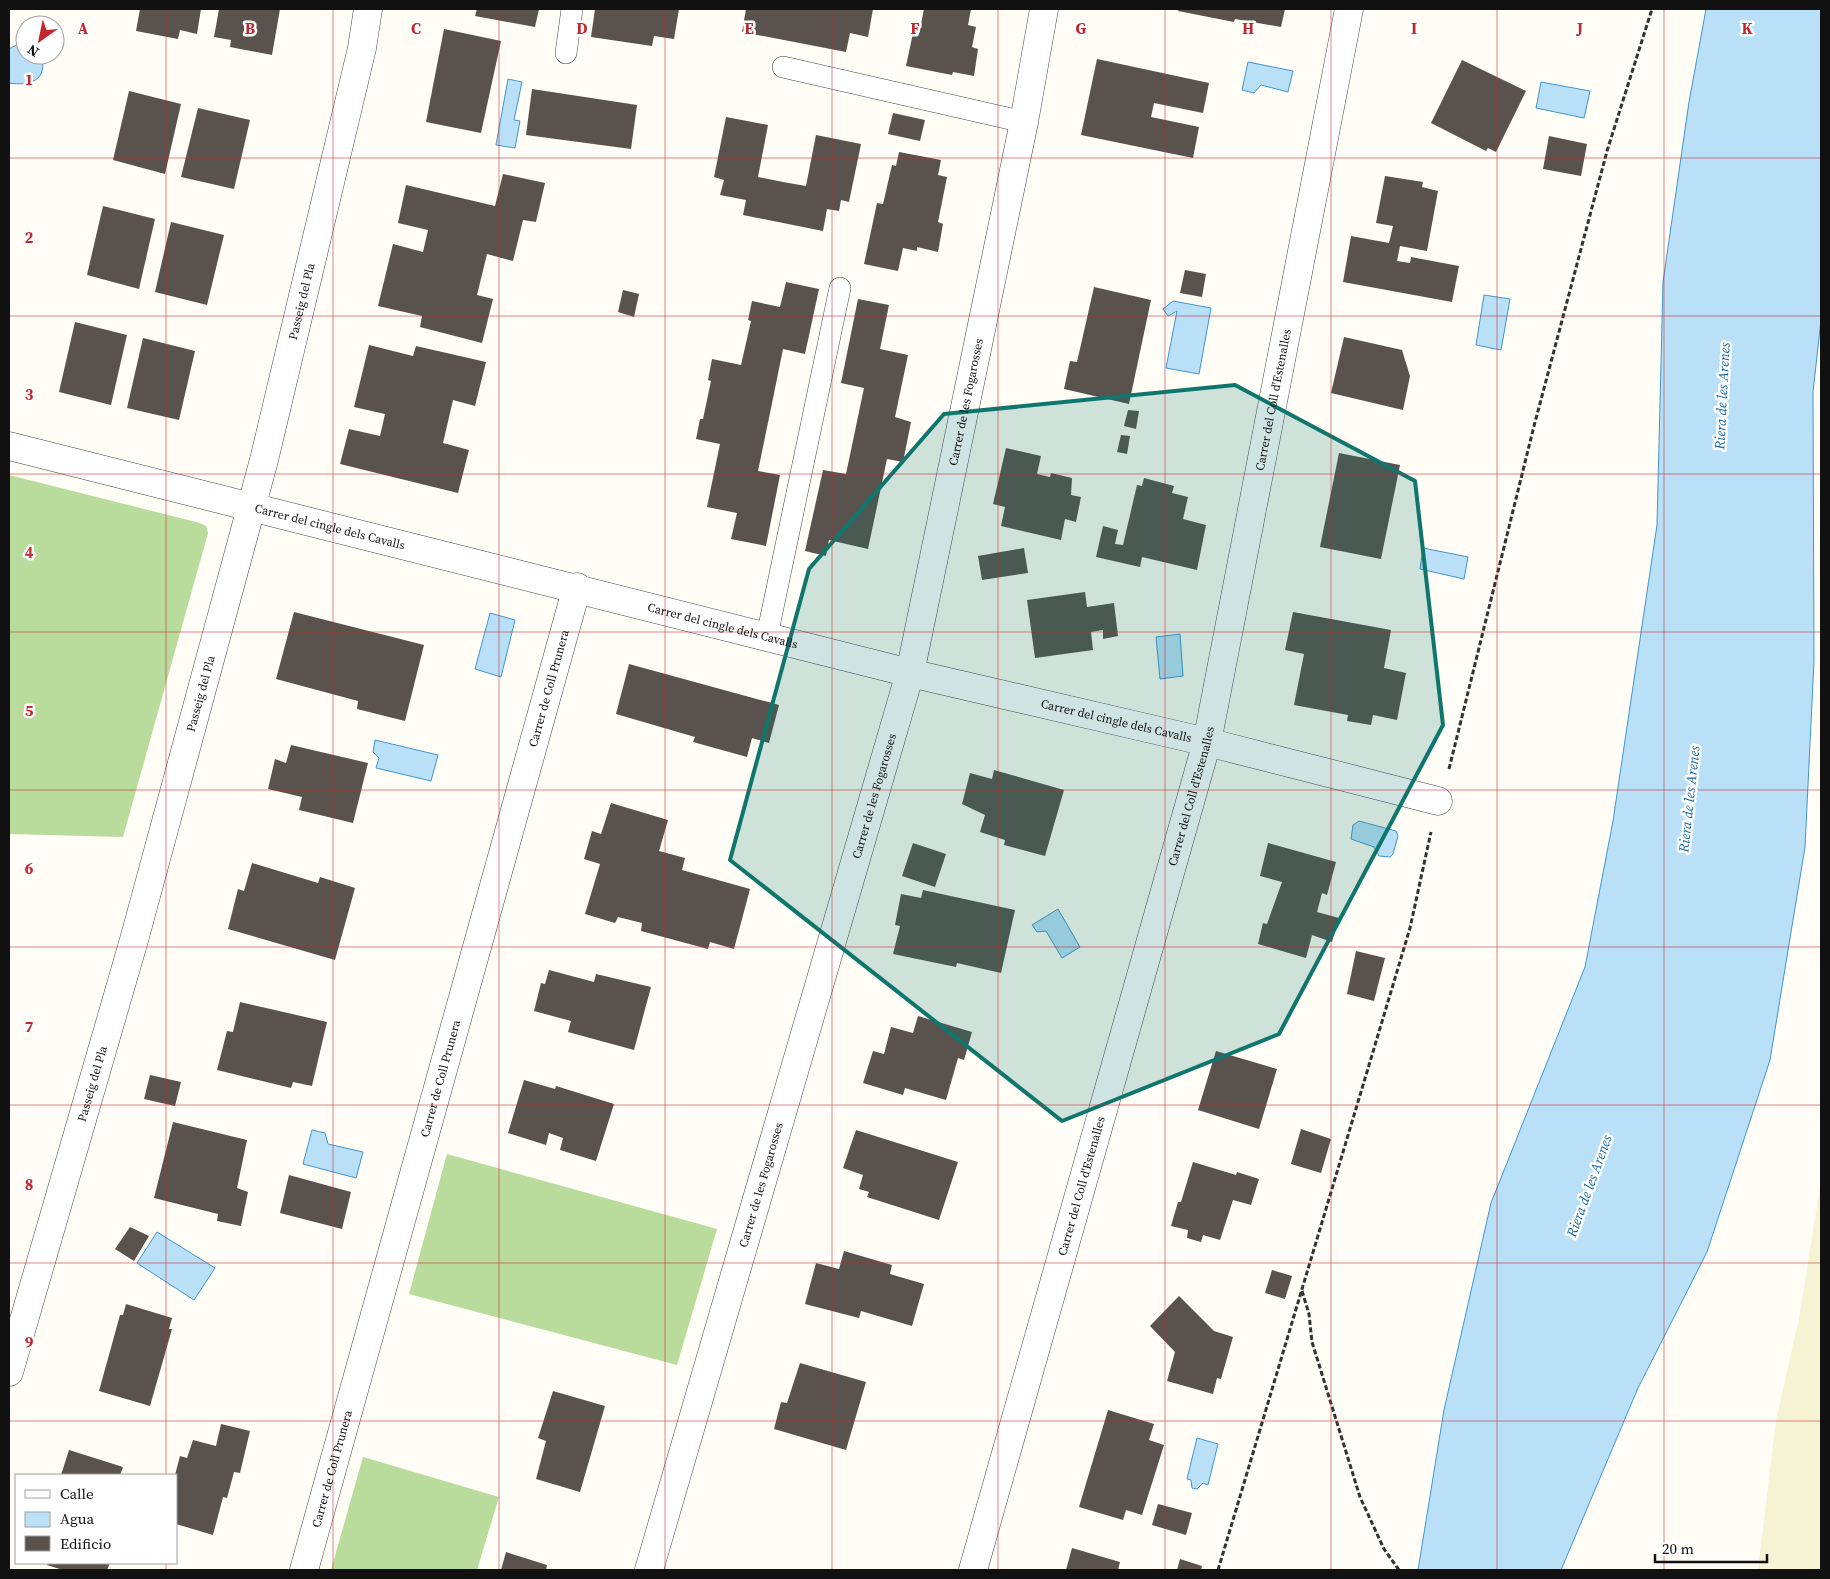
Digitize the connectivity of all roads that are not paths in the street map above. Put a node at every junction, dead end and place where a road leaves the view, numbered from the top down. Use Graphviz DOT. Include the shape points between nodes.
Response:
graph roads {
  1 [pos="368,9"];
  2 [pos="572,9"];
  3 [pos="1044,9"];
  4 [pos="1349,9"];
  5 [pos="566,54"];
  6 [pos="783,67"];
  7 [pos="1024,122"];
  8 [pos="840,288"];
  9 [pos="9,446"];
  10 [pos="251,507"];
  11 [pos="577,587"];
  12 [pos="766,636"];
  13 [pos="910,673"];
  14 [pos="1207,742"];
  15 [pos="1438,801"];
  16 [pos="9,1372"];
  17 [pos="304,1570"];
  18 [pos="648,1570"];
  19 [pos="973,1570"];
  1 -- 10 [label="street, Passeig del Pla" via="360,57"];
  2 -- 5 [label="lane"];
  3 -- 7 [label="street, Carrer de les Fogarosses"];
  4 -- 14 [label="street, Carrer del Coll d'Estenalles"];
  6 -- 7 [label="lane"];
  7 -- 13 [label="street, Carrer de les Fogarosses"];
  8 -- 12 [label="lane"];
  9 -- 10 [label="street, Carrer del cingle dels Cavalls"];
  10 -- 11 [label="street, Carrer del cingle dels Cavalls"];
  10 -- 16 [label="street, Passeig del Pla" via="134,940"];
  11 -- 12 [label="street, Carrer del cingle dels Cavalls"];
  11 -- 17 [label="street, Carrer de Coll Prunera"];
  12 -- 13 [label="street, Carrer del cingle dels Cavalls"];
  13 -- 14 [label="street, Carrer del cingle dels Cavalls"];
  13 -- 18 [label="street, Carrer de les Fogarosses"];
  14 -- 15 [label="street, Carrer del cingle dels Cavalls"];
  14 -- 19 [label="street, Carrer del Coll d'Estenalles"];
}
